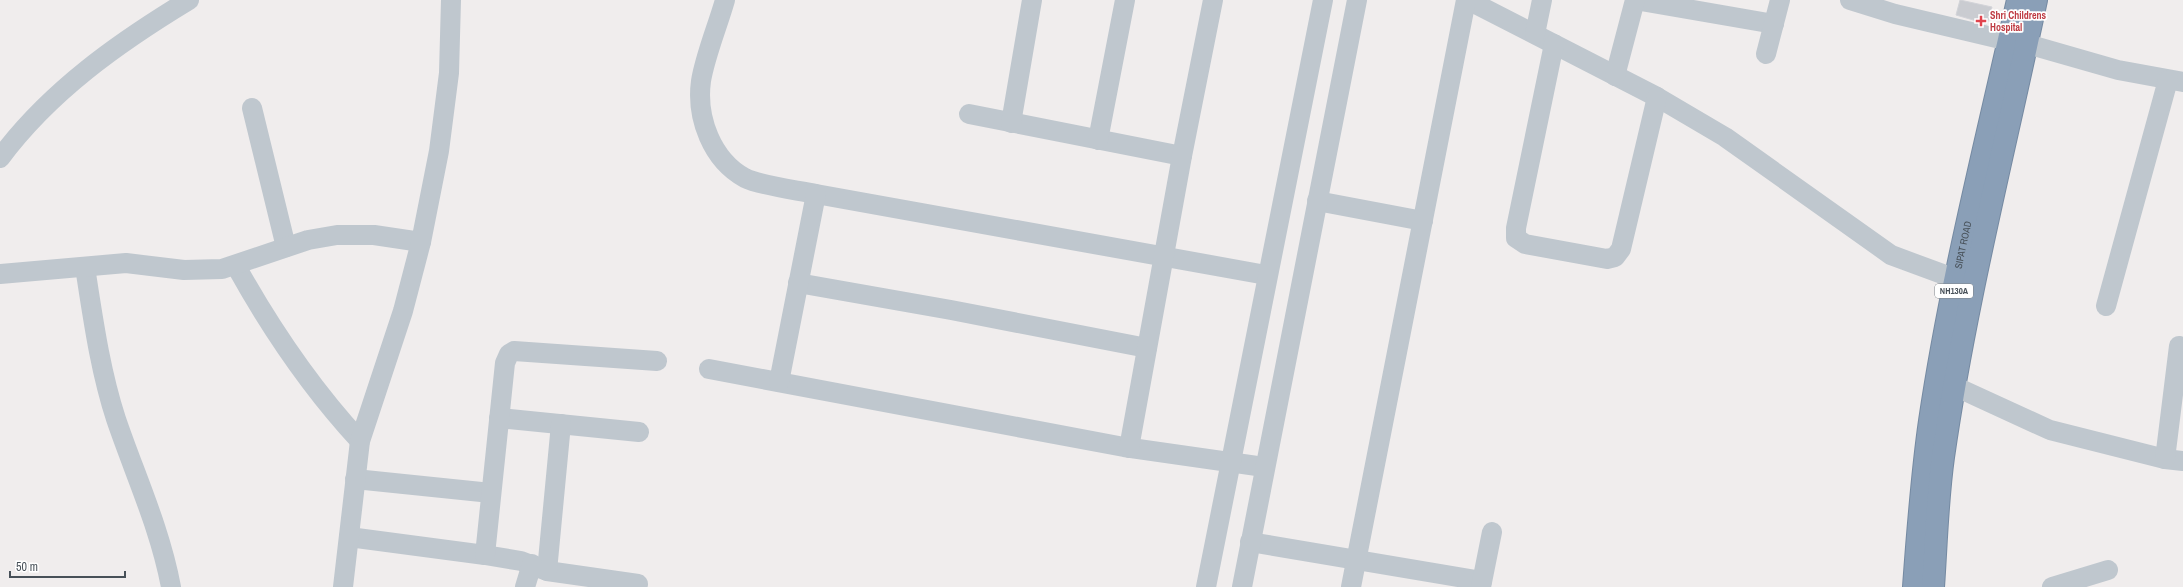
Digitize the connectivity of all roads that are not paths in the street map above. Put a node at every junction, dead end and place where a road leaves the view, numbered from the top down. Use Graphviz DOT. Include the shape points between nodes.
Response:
graph roads {
  1 [pos="189,0"];
  2 [pos="451,0"];
  3 [pos="725,0"];
  4 [pos="1032,0"];
  5 [pos="1125,0"];
  6 [pos="1213,0"];
  7 [pos="1322,0"];
  8 [pos="1357,0"];
  9 [pos="1467,0"];
  10 [pos="1542,0"];
  11 [pos="1635,0"];
  12 [pos="1780,0"];
  13 [pos="1850,0"];
  14 [pos="2018,0"];
  15 [pos="2036,0"];
  16 [pos="1774,24"];
  17 [pos="1535,34"];
  18 [pos="2018,43"];
  19 [pos="1554,44"];
  20 [pos="1766,54"];
  21 [pos="1616,76"];
  22 [pos="2175,81"];
  23 [pos="1657,97"];
  24 [pos="252,108"];
  25 [pos="970,114"];
  26 [pos="1011,123"];
  27 [pos="1098,140"];
  28 [pos="1182,156"];
  29 [pos="0,158"];
  30 [pos="816,194"];
  31 [pos="1317,201"];
  32 [pos="1422,221"];
  33 [pos="421,242"];
  34 [pos="286,247"];
  35 [pos="1164,258"];
  36 [pos="236,266"];
  37 [pos="84,267"];
  38 [pos="0,274"];
  39 [pos="1266,275"];
  40 [pos="1956,279"];
  41 [pos="798,283"];
  42 [pos="2106,306"];
  43 [pos="2179,346"];
  44 [pos="1147,348"];
  45 [pos="657,361"];
  46 [pos="709,369"];
  47 [pos="779,382"];
  48 [pos="1954,386"];
  49 [pos="499,418"];
  50 [pos="561,424"];
  51 [pos="639,432"];
  52 [pos="360,441"];
  53 [pos="1129,448"];
  54 [pos="2174,460"];
  55 [pos="1230,464"];
  56 [pos="1264,467"];
  57 [pos="355,479"];
  58 [pos="490,493"];
  59 [pos="1492,532"];
  60 [pos="349,537"];
  61 [pos="1250,542"];
  62 [pos="485,555"];
  63 [pos="1356,559"];
  64 [pos="539,568"];
  65 [pos="2108,570"];
  66 [pos="638,584"];
  67 [pos="1482,584"];
  68 [pos="171,587"];
  69 [pos="343,587"];
  70 [pos="525,587"];
  71 [pos="1206,587"];
  72 [pos="1242,587"];
  73 [pos="1351,587"];
  74 [pos="1914,587"];
  75 [pos="1933,587"];
  76 [pos="2052,587"];
  1 -- 29 [label="street" via="138,31 59,92 13,140"];
  2 -- 33 [label="street" via="449,73 439,151"];
  3 -- 30 [label="street" via="701,81 702,114 714,150 745,178"];
  4 -- 26 [label="street"];
  5 -- 27 [label="street"];
  6 -- 28 [label="street"];
  7 -- 39 [label="street"];
  8 -- 31 [label="street"];
  9 -- 17 [label="street"];
  9 -- 32 [label="street"];
  10 -- 17 [label="street"];
  11 -- 16 [label="street"];
  11 -- 21 [label="street"];
  12 -- 16 [label="street"];
  13 -- 18 [label="street" via="1895,14"];
  14 -- 18 [label="highway, SIPAT ROAD / NH130A"];
  15 -- 18 [label="highway, SIPAT ROAD / NH130A"];
  16 -- 20 [label="street"];
  17 -- 19 [label="street"];
  18 -- 22 [label="street" via="2118,70"];
  18 -- 40 [label="highway, SIPAT ROAD / NH130A"];
  18 -- 48 [label="highway, SIPAT ROAD / NH130A"];
  19 -- 21 [label="street"];
  19 -- 23 [label="street" via="1516,228 1516,238 1525,244 1607,259 1615,257 1621,249"];
  21 -- 23 [label="street"];
  22 -- 42 [label="street"];
  23 -- 40 [label="street" via="1725,137 1891,255"];
  24 -- 34 [label="street"];
  25 -- 26 [label="street"];
  26 -- 27 [label="street"];
  27 -- 28 [label="street"];
  28 -- 35 [label="street"];
  30 -- 35 [label="street"];
  30 -- 41 [label="street"];
  31 -- 32 [label="street"];
  31 -- 56 [label="street"];
  32 -- 63 [label="street"];
  33 -- 34 [label="street" via="355,234 308,240"];
  33 -- 52 [label="street" via="402,311"];
  34 -- 36 [label="street"];
  35 -- 39 [label="street"];
  35 -- 44 [label="street"];
  36 -- 37 [label="street" via="208,271 126,263"];
  36 -- 52 [label="street" via="262,314 310,382"];
  37 -- 38 [label="street"];
  37 -- 68 [label="street" via="107,390 153,519"];
  39 -- 55 [label="street"];
  40 -- 74 [label="highway, SIPAT ROAD / NH130A" via="1922,478"];
  41 -- 44 [label="street"];
  41 -- 47 [label="street"];
  43 -- 54 [label="street"];
  44 -- 53 [label="street"];
  45 -- 49 [label="street" via="514,351 508,354 505,363"];
  46 -- 47 [label="street"];
  47 -- 53 [label="street"];
  48 -- 54 [label="street" via="2050,430"];
  48 -- 75 [label="highway, SIPAT ROAD / NH130A" via="1943,459"];
  49 -- 50 [label="street"];
  49 -- 58 [label="street"];
  50 -- 51 [label="street"];
  50 -- 64 [label="street"];
  52 -- 57 [label="street"];
  53 -- 55 [label="street"];
  55 -- 56 [label="street"];
  55 -- 71 [label="street"];
  56 -- 61 [label="street"];
  57 -- 58 [label="street"];
  57 -- 60 [label="street"];
  58 -- 62 [label="street"];
  59 -- 67 [label="street"];
  60 -- 62 [label="street"];
  60 -- 69 [label="street"];
  61 -- 63 [label="street"];
  61 -- 72 [label="street"];
  62 -- 64 [label="street"];
  63 -- 67 [label="street"];
  63 -- 73 [label="street"];
  64 -- 66 [label="street"];
  64 -- 70 [label="street"];
  65 -- 76 [label="street"];
}
